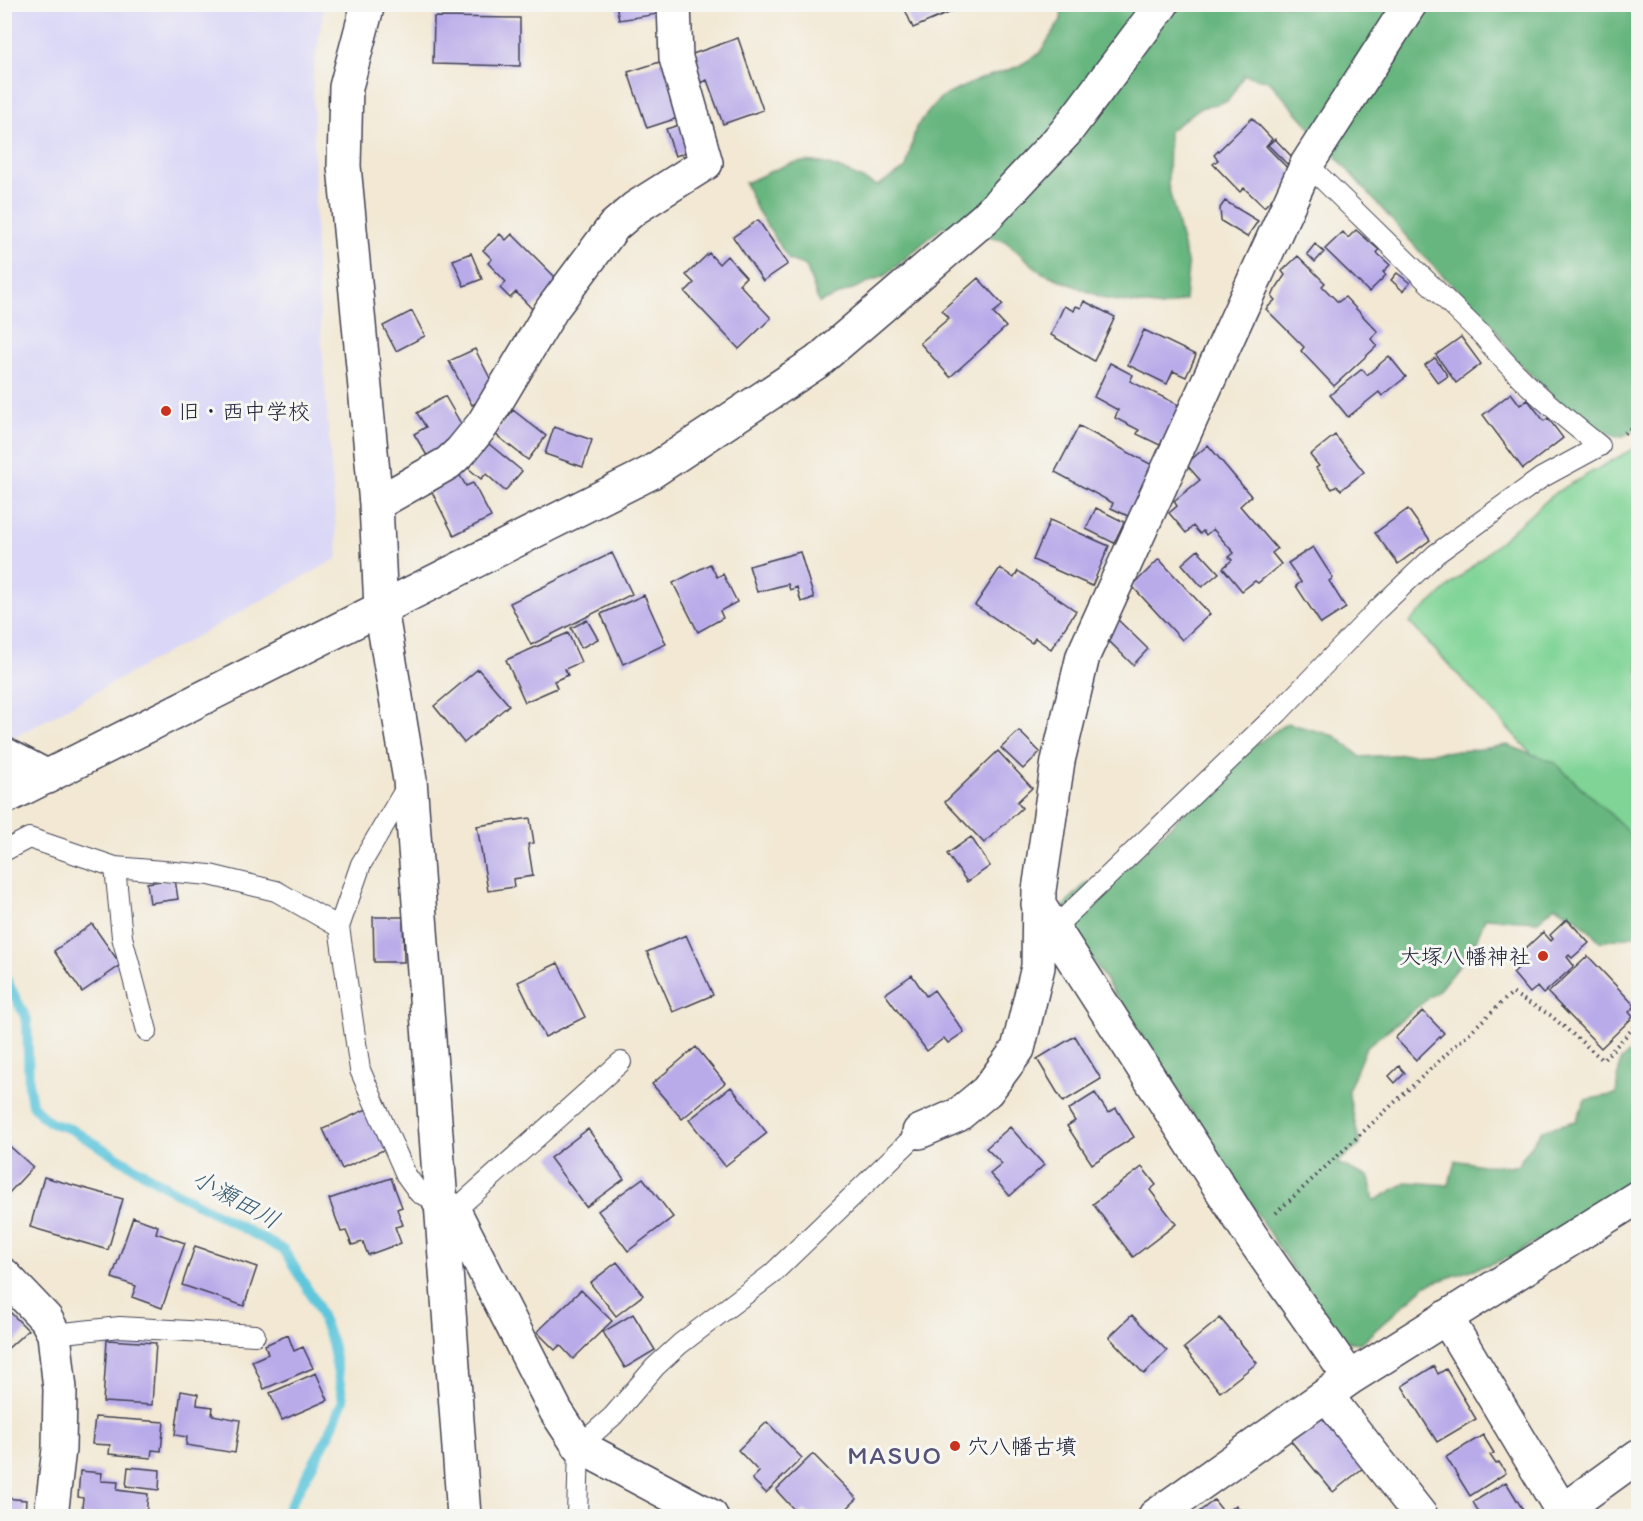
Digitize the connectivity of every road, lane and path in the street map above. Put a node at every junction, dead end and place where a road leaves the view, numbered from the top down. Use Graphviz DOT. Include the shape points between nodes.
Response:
graph roads {
  1 [pos="368,4"];
  2 [pos="674,4"];
  3 [pos="1162,4"];
  4 [pos="1410,4"];
  5 [pos="1307,164"];
  6 [pos="376,504"];
  7 [pos="381,609"];
  8 [pos="4,754"];
  9 [pos="48,777"];
  10 [pos="410,780"];
  11 [pos="4,798"];
  12 [pos="4,851"];
  13 [pos="114,867"];
  14 [pos="1046,916"];
  15 [pos="339,927"];
  16 [pos="1638,1023"];
  17 [pos="147,1031"];
  18 [pos="621,1062"];
  19 [pos="919,1132"];
  20 [pos="1638,1197"];
  21 [pos="447,1206"];
  22 [pos="1251,1236"];
  23 [pos="4,1275"];
  24 [pos="1446,1317"];
  25 [pos="54,1334"];
  26 [pos="255,1335"];
  27 [pos="1338,1386"];
  28 [pos="579,1446"];
  29 [pos="1638,1456"];
  30 [pos="1564,1514"];
  31 [pos="51,1516"];
  32 [pos="464,1516"];
  33 [pos="577,1516"];
  34 [pos="711,1516"];
  35 [pos="1155,1516"];
  36 [pos="1421,1516"];
  1 -- 6 [label="street" via="346,87 344,166"];
  2 -- 6 [label="street" via="676,58 706,163 614,226 552,309 483,424 461,452 448,464"];
  3 -- 7 [label="street" via="1065,133 985,218 817,362 651,473"];
  4 -- 5 [label="street"];
  5 -- 14 [label="street" via="1083,656 1058,761"];
  5 -- 14 [label="lane" via="1483,336 1541,400 1600,447 1541,478 1436,554 1278,712"];
  6 -- 7 [label="street"];
  7 -- 9 [label="street"];
  7 -- 10 [label="street"];
  8 -- 9 [label="street"];
  9 -- 11 [label="street"];
  10 -- 15 [label="lane" via="361,864"];
  10 -- 21 [label="street"];
  12 -- 13 [label="lane" via="29,838"];
  13 -- 15 [label="lane" via="210,875 276,891"];
  13 -- 17 [label="lane" via="122,937"];
  14 -- 19 [label="street" via="1018,1049 987,1091 958,1115"];
  14 -- 22 [label="street"];
  15 -- 21 [label="lane" via="360,1070 406,1175 419,1193"];
  16 -- 22 [label="path" via="1603,1060 1550,1016 1512,993"];
  18 -- 21 [label="lane"];
  19 -- 28 [label="lane" via="772,1274 655,1367 613,1416"];
  20 -- 24 [label="street"];
  21 -- 28 [label="street" via="556,1411"];
  21 -- 32 [label="street"];
  22 -- 27 [label="street"];
  23 -- 25 [label="street" via="46,1319"];
  24 -- 27 [label="street"];
  24 -- 30 [label="street"];
  25 -- 26 [label="lane" via="120,1327"];
  25 -- 31 [label="street" via="60,1389 59,1449"];
  27 -- 35 [label="street"];
  27 -- 36 [label="street"];
  28 -- 33 [label="lane"];
  28 -- 34 [label="street"];
  29 -- 30 [label="street"];
}
